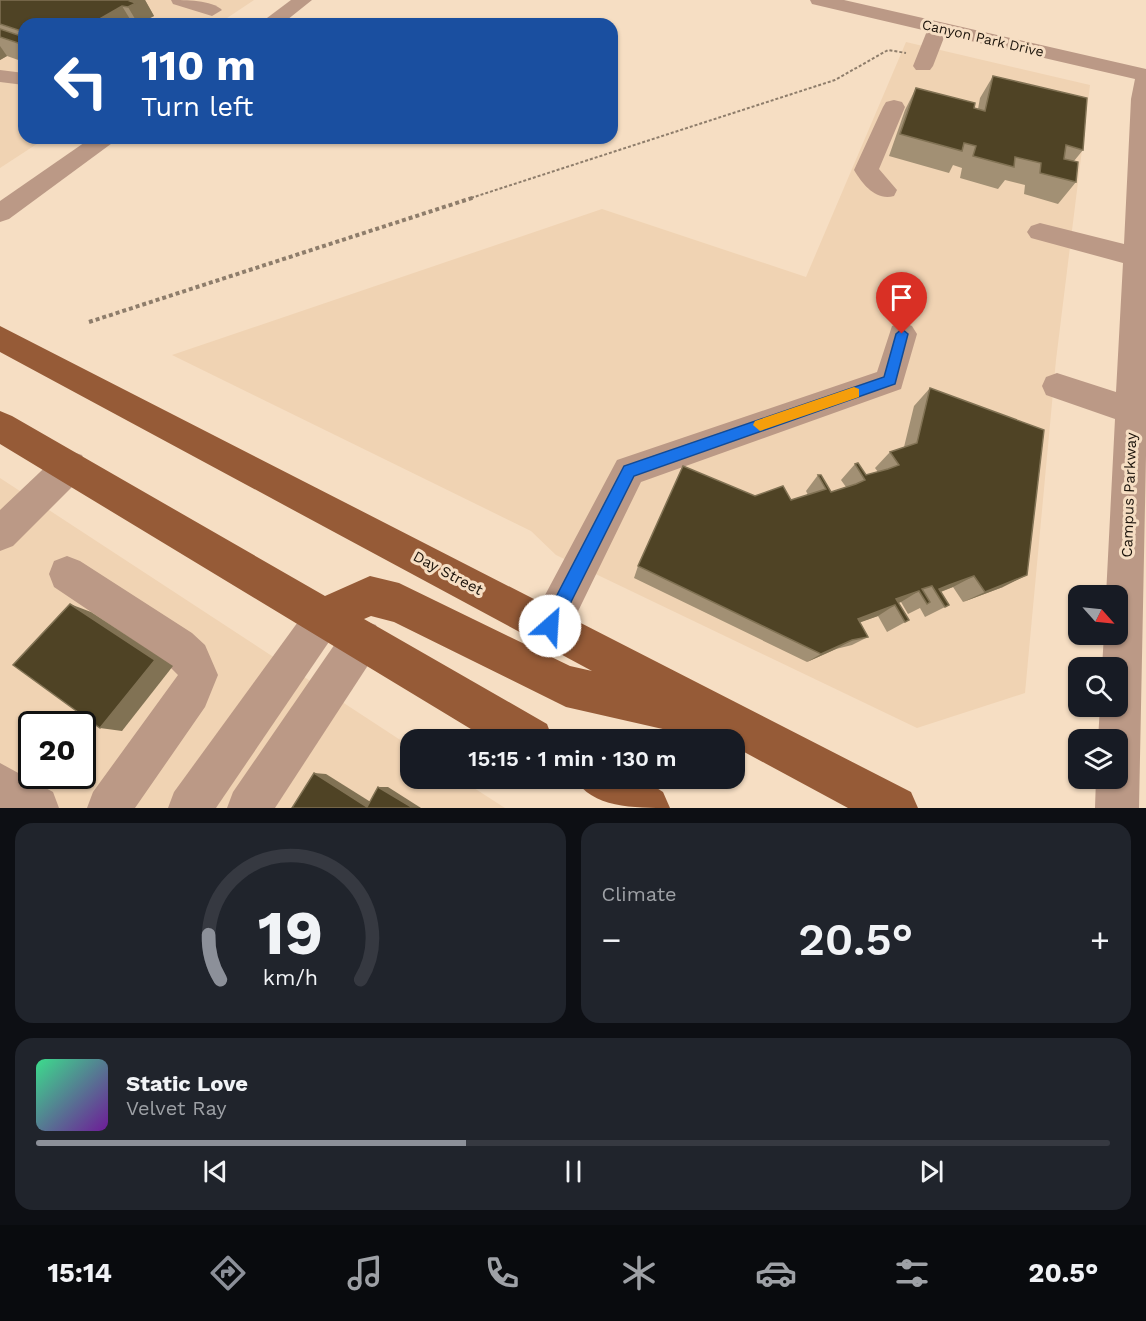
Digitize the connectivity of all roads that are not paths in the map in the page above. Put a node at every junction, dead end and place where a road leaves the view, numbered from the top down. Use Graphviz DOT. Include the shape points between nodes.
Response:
graph roads {
  1 [pos="180,0"];
  2 [pos="819,0"];
  3 [pos="299,1"];
  4 [pos="212,10"];
  5 [pos="277,18"];
  6 [pos="938,27"];
  7 [pos="925,62"];
  8 [pos="1146,75"];
  9 [pos="0,76"];
  10 [pos="18,78"];
  11 [pos="894,107"];
  12 [pos="98,144"];
  13 [pos="885,190"];
  14 [pos="0,213"];
  15 [pos="1040,232"];
  16 [pos="1139,258"];
  17 [pos="902,334"];
  18 [pos="0,338"];
  19 [pos="1057,386"];
  20 [pos="1132,411"];
  21 [pos="0,426"];
  22 [pos="1138,454"];
  23 [pos="69,466"];
  24 [pos="0,534"];
  25 [pos="67,574"];
  26 [pos="1136,611"];
  27 [pos="324,617"];
  28 [pos="550,626"];
  29 [pos="362,639"];
  30 [pos="729,722"];
  31 [pos="513,729"];
  32 [pos="0,785"];
  33 [pos="615,789"];
  34 [pos="37,808"];
  35 [pos="109,808"];
  36 [pos="190,808"];
  37 [pos="249,808"];
  38 [pos="647,808"];
  39 [pos="895,808"];
  40 [pos="1117,808"];
  1 -- 4 [label="street"];
  2 -- 6 [label="street, Canyon Park Drive"];
  3 -- 5 [label="street"];
  6 -- 7 [label="street"];
  6 -- 8 [label="street, Canyon Park Drive"];
  8 -- 16 [label="street, Campus Parkway" via="1142,99"];
  9 -- 10 [label="street"];
  11 -- 13 [label="street" via="866,170"];
  12 -- 14 [label="street"];
  15 -- 16 [label="street"];
  16 -- 20 [label="street, Campus Parkway"];
  17 -- 28 [label="street" via="890,380 629,471"];
  18 -- 28 [label="main road, Day Street"];
  19 -- 20 [label="street"];
  20 -- 22 [label="street, Campus Parkway"];
  21 -- 23 [label="main road"];
  22 -- 26 [label="street, Campus Parkway"];
  23 -- 24 [label="street"];
  23 -- 27 [label="main road"];
  25 -- 35 [label="street" via="178,647 191,659 198,675 172,722"];
  26 -- 40 [label="street, Campus Parkway"];
  27 -- 29 [label="main road"];
  27 -- 30 [label="main road" via="370,596 399,603 566,686"];
  27 -- 36 [label="street"];
  28 -- 30 [label="main road, Day Street"];
  29 -- 31 [label="main road"];
  29 -- 37 [label="street"];
  30 -- 39 [label="main road, Day Street"];
  32 -- 34 [label="street"];
  33 -- 38 [label="main road"];
}
